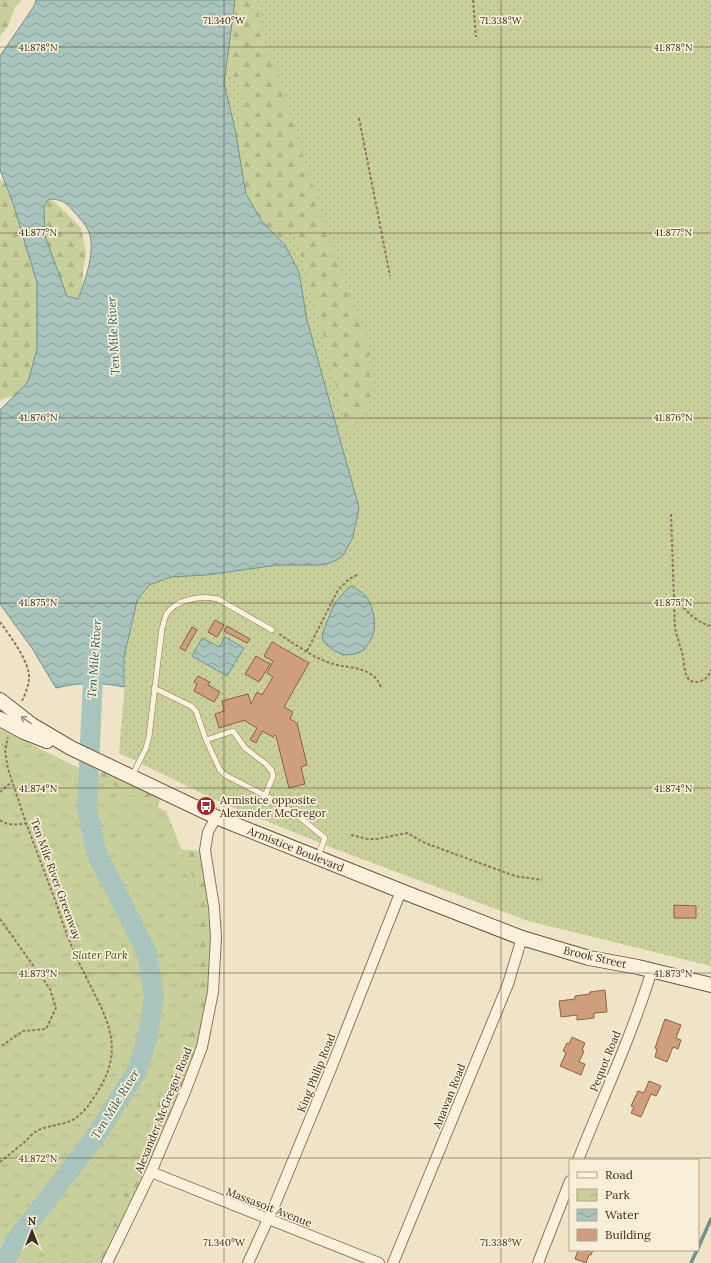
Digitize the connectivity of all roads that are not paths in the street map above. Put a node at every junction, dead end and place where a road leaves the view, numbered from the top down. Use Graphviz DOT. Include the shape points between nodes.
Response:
graph roads {
  1 [pos="272,630"];
  2 [pos="154,688"];
  3 [pos="0,700"];
  4 [pos="9,719"];
  5 [pos="206,740"];
  6 [pos="131,777"];
  7 [pos="265,796"];
  8 [pos="216,817"];
  9 [pos="318,857"];
  10 [pos="401,891"];
  11 [pos="524,938"];
  12 [pos="652,970"];
  13 [pos="711,985"];
  14 [pos="578,1159"];
  15 [pos="151,1172"];
  16 [pos="569,1184"];
  17 [pos="268,1220"];
  18 [pos="107,1263"];
  19 [pos="248,1263"];
  20 [pos="379,1263"];
  21 [pos="393,1263"];
  22 [pos="538,1263"];
  1 -- 2 [label="lane" via="218,599 202,598 181,602 166,615"];
  2 -- 5 [label="lane" via="191,706 196,712"];
  2 -- 6 [label="lane" via="149,737"];
  3 -- 4 [label="main road, Armistice Boulevard"];
  4 -- 6 [label="main road, Armistice Boulevard" via="32,735 71,748"];
  5 -- 7 [label="lane" via="220,770 225,775"];
  5 -- 7 [label="lane" via="233,731 244,748 272,770 273,776"];
  6 -- 8 [label="main road, Armistice Boulevard"];
  7 -- 9 [label="lane" via="278,802 325,838"];
  8 -- 9 [label="main road, Armistice Boulevard"];
  8 -- 15 [label="street, Alexander McGregor Road" via="208,832 204,850 214,907 216,937 212,992 202,1047"];
  9 -- 10 [label="main road, Armistice Boulevard"];
  10 -- 11 [label="main road, Armistice Boulevard"];
  10 -- 17 [label="street, King Philip Road"];
  11 -- 12 [label="main road, Brook Street" via="589,958"];
  11 -- 21 [label="street, Anawan Road" via="508,984"];
  12 -- 13 [label="main road, Brook Street"];
  12 -- 14 [label="street, Pequot Road" via="627,1041"];
  15 -- 17 [label="street, Massasoit Avenue"];
  15 -- 18 [label="street, Alexander McGregor Road"];
  16 -- 22 [label="street"];
  17 -- 19 [label="street, King Philip Road"];
  17 -- 20 [label="street, Massasoit Avenue"];
}
